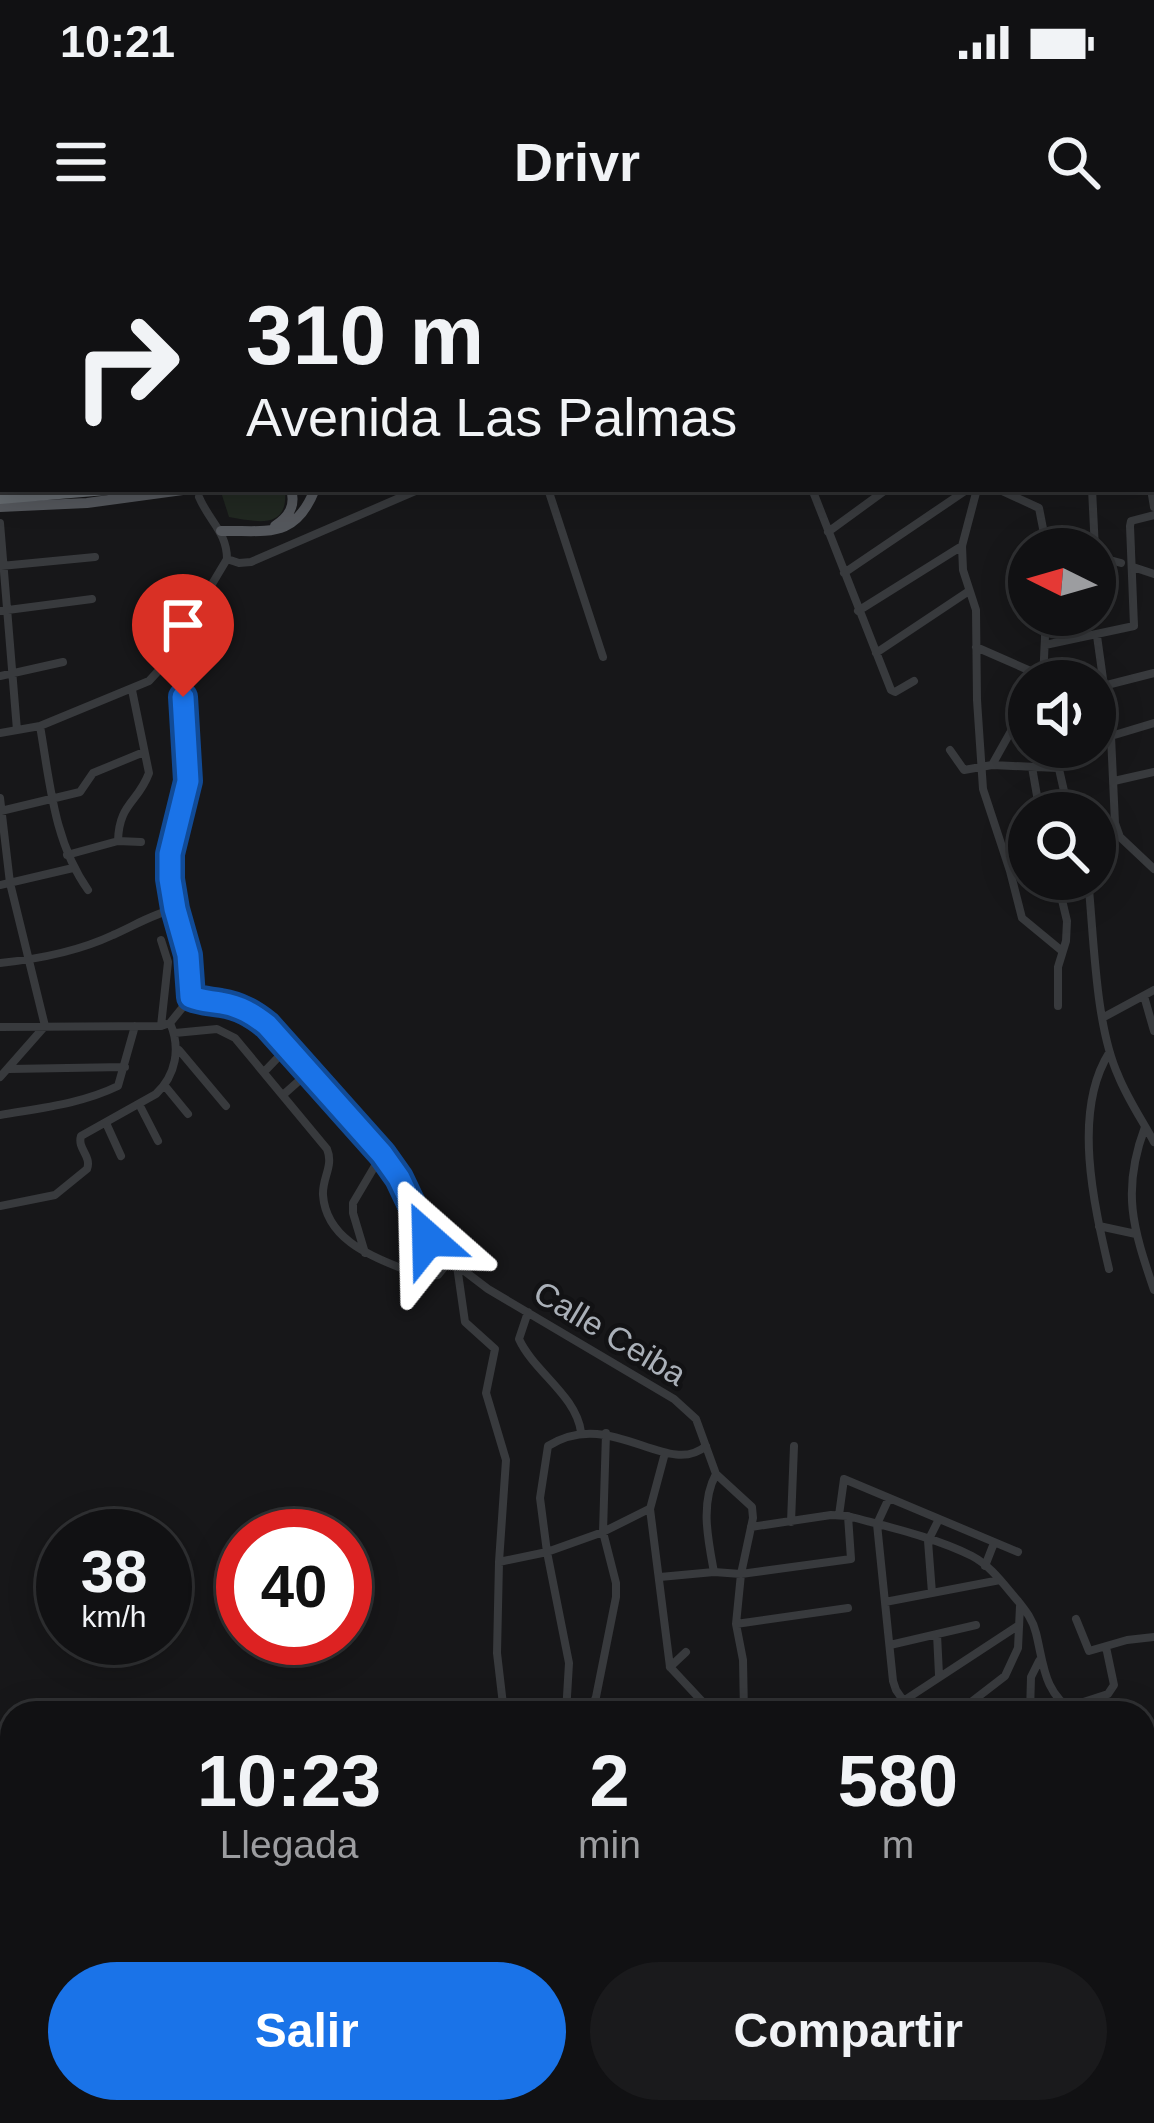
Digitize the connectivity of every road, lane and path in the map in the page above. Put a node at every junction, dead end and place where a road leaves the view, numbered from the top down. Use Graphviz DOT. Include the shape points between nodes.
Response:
graph roads {
  1 [pos="71,492"];
  2 [pos="291,492"];
  3 [pos="312,492"];
  4 [pos="413,492"];
  5 [pos="549,492"];
  6 [pos="816,492"];
  7 [pos="883,492"];
  8 [pos="964,492"];
  9 [pos="976,492"];
  10 [pos="1005,492"];
  11 [pos="1092,492"];
  12 [pos="194,493"];
  13 [pos="0,498"];
  14 [pos="0,507"];
  15 [pos="1154,511"];
  16 [pos="0,523"];
  17 [pos="1043,528"];
  18 [pos="1094,528"];
  19 [pos="268,530"];
  20 [pos="221,531"];
  21 [pos="828,532"];
  22 [pos="962,546"];
  23 [pos="95,557"];
  24 [pos="226,559"];
  25 [pos="1116,561"];
  26 [pos="1121,563"];
  27 [pos="2,566"];
  28 [pos="1133,567"];
  29 [pos="844,573"];
  30 [pos="1154,574"];
  31 [pos="969,591"];
  32 [pos="92,599"];
  33 [pos="4,611"];
  34 [pos="858,611"];
  35 [pos="1116,631"];
  36 [pos="185,635"];
  37 [pos="1046,636"];
  38 [pos="1097,636"];
  39 [pos="1046,645"];
  40 [pos="976,646"];
  41 [pos="875,653"];
  42 [pos="603,658"];
  43 [pos="1044,660"];
  44 [pos="1100,660"];
  45 [pos="63,662"];
  46 [pos="1008,662"];
  47 [pos="13,674"];
  48 [pos="1154,674"];
  49 [pos="0,676"];
  50 [pos="914,680"];
  51 [pos="1116,683"];
  52 [pos="132,690"];
  53 [pos="1154,722"];
  54 [pos="40,726"];
  55 [pos="16,730"];
  56 [pos="1008,732"];
  57 [pos="0,733"];
  58 [pos="1116,734"];
  59 [pos="950,750"];
  60 [pos="144,752"];
  61 [pos="987,766"];
  62 [pos="1008,766"];
  63 [pos="1057,768"];
  64 [pos="1113,768"];
  65 [pos="1154,772"];
  66 [pos="1114,781"];
  67 [pos="1063,792"];
  68 [pos="0,798"];
  69 [pos="52,799"];
  70 [pos="1,811"];
  71 [pos="118,841"];
  72 [pos="141,842"];
  73 [pos="67,855"];
  74 [pos="73,868"];
  75 [pos="1154,869"];
  76 [pos="5,884"];
  77 [pos="88,890"];
  78 [pos="1062,900"];
  79 [pos="1090,900"];
  80 [pos="175,909"];
  81 [pos="161,940"];
  82 [pos="1062,951"];
  83 [pos="30,960"];
  84 [pos="0,962"];
  85 [pos="1154,990"];
  86 [pos="1144,996"];
  87 [pos="191,997"];
  88 [pos="1058,1006"];
  89 [pos="1103,1017"];
  90 [pos="135,1025"];
  91 [pos="45,1026"];
  92 [pos="0,1027"];
  93 [pos="169,1027"];
  94 [pos="1154,1031"];
  95 [pos="288,1047"];
  96 [pos="178,1048"];
  97 [pos="1110,1052"];
  98 [pos="124,1067"];
  99 [pos="310,1071"];
  100 [pos="264,1072"];
  101 [pos="4,1073"];
  102 [pos="165,1086"];
  103 [pos="283,1095"];
  104 [pos="139,1104"];
  105 [pos="226,1106"];
  106 [pos="188,1114"];
  107 [pos="0,1115"];
  108 [pos="1149,1122"];
  109 [pos="106,1123"];
  110 [pos="158,1141"];
  111 [pos="1154,1142"];
  112 [pos="382,1154"];
  113 [pos="121,1156"];
  114 [pos="0,1206"];
  115 [pos="1099,1226"];
  116 [pos="1136,1234"];
  117 [pos="365,1255"];
  118 [pos="453,1262"];
  119 [pos="1109,1269"];
  120 [pos="1154,1290"];
  121 [pos="528,1312"];
  122 [pos="580,1432"];
  123 [pos="606,1433"];
  124 [pos="706,1446"];
  125 [pos="794,1446"];
  126 [pos="664,1453"];
  127 [pos="716,1474"];
  128 [pos="889,1498"];
  129 [pos="650,1508"];
  130 [pos="843,1515"];
  131 [pos="939,1519"];
  132 [pos="791,1522"];
  133 [pos="877,1524"];
  134 [pos="752,1527"];
  135 [pos="604,1532"];
  136 [pos="928,1540"];
  137 [pos="994,1543"];
  138 [pos="547,1552"];
  139 [pos="1018,1552"];
  140 [pos="499,1562"];
  141 [pos="985,1566"];
  142 [pos="714,1572"];
  143 [pos="741,1574"];
  144 [pos="660,1577"];
  145 [pos="1001,1580"];
  146 [pos="932,1593"];
  147 [pos="884,1602"];
  148 [pos="1020,1604"];
  149 [pos="848,1608"];
  150 [pos="1076,1618"];
  151 [pos="736,1624"];
  152 [pos="976,1625"];
  153 [pos="1019,1625"];
  154 [pos="937,1634"];
  155 [pos="1154,1637"];
  156 [pos="890,1645"];
  157 [pos="1106,1647"];
  158 [pos="686,1652"];
  159 [pos="1040,1660"];
  160 [pos="670,1666"];
  161 [pos="939,1677"];
  162 [pos="903,1700"];
  163 [pos="503,1701"];
  164 [pos="567,1701"];
  165 [pos="594,1701"];
  166 [pos="702,1701"];
  167 [pos="743,1701"];
  168 [pos="973,1701"];
  169 [pos="1030,1701"];
  170 [pos="1062,1701"];
  171 [pos="1093,1701"];
  1 -- 13 [label="highway"];
  2 -- 19 [label="main road" via="286,518"];
  3 -- 19 [label="main road" via="299,519"];
  4 -- 24 [label="street" via="251,562"];
  5 -- 42 [label="street"];
  6 -- 21 [label="street"];
  7 -- 21 [label="street"];
  8 -- 29 [label="street"];
  9 -- 22 [label="street"];
  10 -- 17 [label="street" via="1040,508"];
  11 -- 18 [label="street"];
  12 -- 14 [label="main road"];
  12 -- 20 [label="street"];
  15 -- 28 [label="street" via="1131,521"];
  16 -- 27 [label="street"];
  19 -- 20 [label="main road"];
  20 -- 24 [label="street"];
  21 -- 29 [label="street"];
  22 -- 31 [label="street"];
  22 -- 34 [label="street"];
  23 -- 27 [label="street"];
  24 -- 36 [label="street"];
  25 -- 26 [label="street"];
  27 -- 33 [label="street"];
  28 -- 30 [label="street"];
  28 -- 35 [label="street" via="1134,626"];
  29 -- 34 [label="street"];
  31 -- 40 [label="street"];
  31 -- 41 [label="street"];
  32 -- 33 [label="street"];
  33 -- 47 [label="street"];
  34 -- 41 [label="street"];
  36 -- 52 [label="street" via="167,641 155,676"];
  36 -- 80 [label="street" via="188,781 170,854"];
  37 -- 39 [label="street"];
  38 -- 39 [label="street"];
  38 -- 44 [label="street"];
  39 -- 43 [label="street"];
  40 -- 46 [label="street"];
  40 -- 61 [label="street"];
  41 -- 50 [label="street" via="893,692"];
  45 -- 47 [label="street"];
  47 -- 49 [label="street"];
  47 -- 55 [label="street"];
  48 -- 51 [label="street"];
  52 -- 54 [label="street"];
  52 -- 60 [label="street"];
  53 -- 58 [label="street"];
  54 -- 55 [label="street"];
  54 -- 69 [label="street"];
  55 -- 57 [label="street"];
  56 -- 61 [label="street"];
  59 -- 61 [label="street" via="962,769"];
  60 -- 69 [label="street" via="93,773 80,792"];
  60 -- 71 [label="street" via="148,780 124,810"];
  61 -- 62 [label="street"];
  61 -- 82 [label="street" via="983,789 1022,918"];
  63 -- 67 [label="street"];
  64 -- 66 [label="street"];
  65 -- 66 [label="street"];
  66 -- 75 [label="street" via="1120,837"];
  68 -- 70 [label="street"];
  69 -- 70 [label="street"];
  69 -- 73 [label="street"];
  70 -- 76 [label="street"];
  71 -- 72 [label="street"];
  71 -- 73 [label="street"];
  73 -- 74 [label="street"];
  74 -- 76 [label="street"];
  74 -- 77 [label="street"];
  76 -- 83 [label="street"];
  78 -- 82 [label="street"];
  79 -- 89 [label="street"];
  80 -- 83 [label="street"];
  80 -- 87 [label="street"];
  81 -- 93 [label="street"];
  82 -- 88 [label="street"];
  83 -- 84 [label="street"];
  83 -- 91 [label="street"];
  85 -- 86 [label="street"];
  86 -- 89 [label="street"];
  86 -- 94 [label="street"];
  87 -- 93 [label="street"];
  87 -- 95 [label="street" via="250,1012"];
  89 -- 97 [label="street"];
  90 -- 91 [label="street"];
  90 -- 93 [label="street"];
  90 -- 98 [label="street"];
  91 -- 92 [label="street"];
  91 -- 101 [label="street"];
  93 -- 96 [label="street"];
  93 -- 100 [label="street" via="226,1032"];
  95 -- 99 [label="street"];
  95 -- 100 [label="street"];
  96 -- 102 [label="street"];
  96 -- 105 [label="street"];
  97 -- 108 [label="street"];
  97 -- 115 [label="street" via="1090,1116"];
  98 -- 101 [label="street"];
  98 -- 107 [label="street" via="118,1085 91,1097"];
  99 -- 103 [label="street"];
  99 -- 112 [label="street"];
  100 -- 103 [label="street"];
  102 -- 104 [label="street"];
  102 -- 106 [label="street"];
  103 -- 117 [label="street" via="327,1149 329,1216"];
  104 -- 109 [label="street"];
  104 -- 110 [label="street"];
  108 -- 111 [label="street"];
  108 -- 116 [label="street" via="1132,1167"];
  109 -- 113 [label="street"];
  109 -- 114 [label="street" via="79,1140 87,1169 60,1192"];
  112 -- 117 [label="street" via="353,1203"];
  112 -- 118 [label="street" via="428,1239"];
  115 -- 116 [label="street"];
  115 -- 119 [label="street"];
  116 -- 120 [label="street"];
  117 -- 118 [label="street" via="430,1277"];
  118 -- 121 [label="street, Calle Ceiba"];
  118 -- 140 [label="street" via="466,1322 495,1349 486,1393 506,1460"];
  121 -- 122 [label="street" via="519,1340 525,1354 562,1394"];
  121 -- 124 [label="street, Calle Ceiba" via="688,1409"];
  122 -- 123 [label="street"];
  122 -- 138 [label="street" via="548,1446 544,1457"];
  123 -- 126 [label="street"];
  123 -- 135 [label="street"];
  124 -- 126 [label="street" via="686,1456"];
  124 -- 127 [label="street, Calle Ceiba"];
  125 -- 132 [label="street"];
  126 -- 129 [label="street"];
  127 -- 134 [label="street, Calle Ceiba" via="752,1507"];
  127 -- 142 [label="street" via="706,1522"];
  128 -- 130 [label="street" via="844,1479"];
  128 -- 131 [label="street"];
  128 -- 133 [label="street"];
  129 -- 135 [label="street"];
  129 -- 144 [label="street"];
  130 -- 132 [label="street"];
  130 -- 133 [label="street"];
  130 -- 143 [label="street" via="851,1559"];
  131 -- 136 [label="street"];
  131 -- 137 [label="street"];
  132 -- 134 [label="street"];
  133 -- 136 [label="street"];
  133 -- 147 [label="street"];
  134 -- 143 [label="street"];
  135 -- 138 [label="street"];
  135 -- 165 [label="street" via="616,1597"];
  136 -- 141 [label="street"];
  136 -- 146 [label="street"];
  137 -- 139 [label="street"];
  137 -- 141 [label="street"];
  138 -- 140 [label="street"];
  138 -- 164 [label="street" via="569,1663"];
  140 -- 163 [label="street"];
  141 -- 145 [label="street"];
  142 -- 143 [label="street"];
  142 -- 144 [label="street"];
  143 -- 151 [label="street"];
  144 -- 160 [label="street"];
  145 -- 146 [label="street"];
  145 -- 148 [label="street"];
  146 -- 147 [label="street"];
  147 -- 156 [label="street"];
  148 -- 153 [label="street"];
  148 -- 159 [label="street" via="1036,1630"];
  149 -- 151 [label="street"];
  150 -- 157 [label="street" via="1090,1652"];
  151 -- 167 [label="street"];
  152 -- 154 [label="street"];
  153 -- 161 [label="street"];
  153 -- 168 [label="street" via="1006,1676"];
  154 -- 156 [label="street"];
  154 -- 161 [label="street"];
  155 -- 157 [label="street"];
  156 -- 162 [label="street"];
  157 -- 171 [label="street" via="1114,1685"];
  158 -- 160 [label="street"];
  159 -- 169 [label="street"];
  159 -- 170 [label="street"];
  160 -- 166 [label="street"];
  161 -- 162 [label="street"];
}
